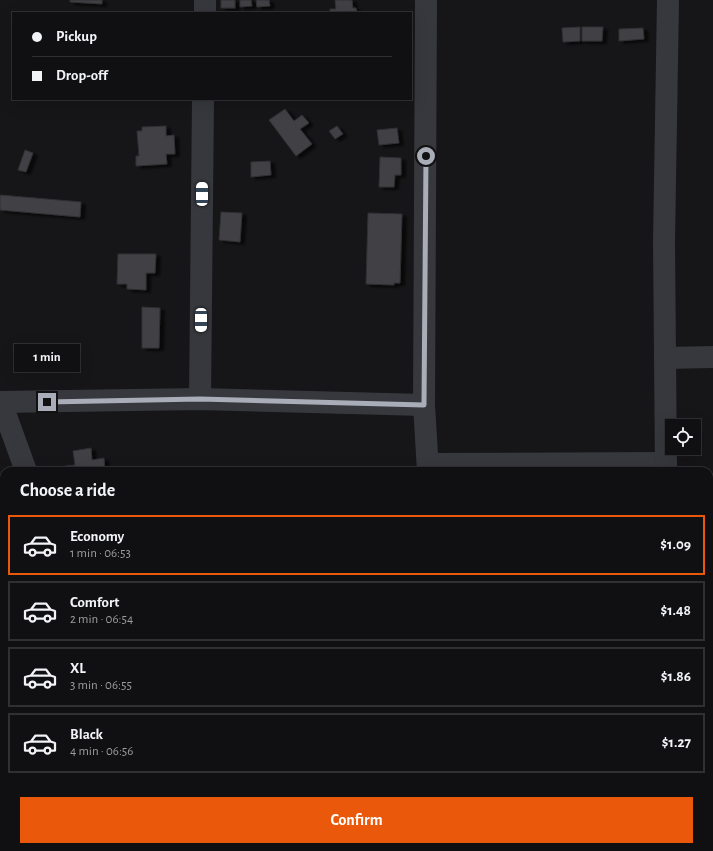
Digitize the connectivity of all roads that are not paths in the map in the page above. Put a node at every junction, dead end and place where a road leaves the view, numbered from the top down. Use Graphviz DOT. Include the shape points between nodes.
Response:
graph roads {
  1 [pos="205,0"];
  2 [pos="426,0"];
  3 [pos="668,0"];
  4 [pos="205,12"];
  5 [pos="203,100"];
  6 [pos="713,357"];
  7 [pos="665,358"];
  8 [pos="200,399"];
  9 [pos="0,402"];
  10 [pos="424,405"];
  11 [pos="24,467"];
  12 [pos="428,467"];
  13 [pos="666,467"];
  1 -- 4 [label="street"];
  2 -- 10 [label="street"];
  3 -- 7 [label="street"];
  5 -- 8 [label="street"];
  6 -- 7 [label="street"];
  7 -- 13 [label="street"];
  8 -- 9 [label="street"];
  8 -- 10 [label="street"];
  9 -- 11 [label="street"];
  10 -- 12 [label="street"];
  12 -- 13 [label="street"];
}
